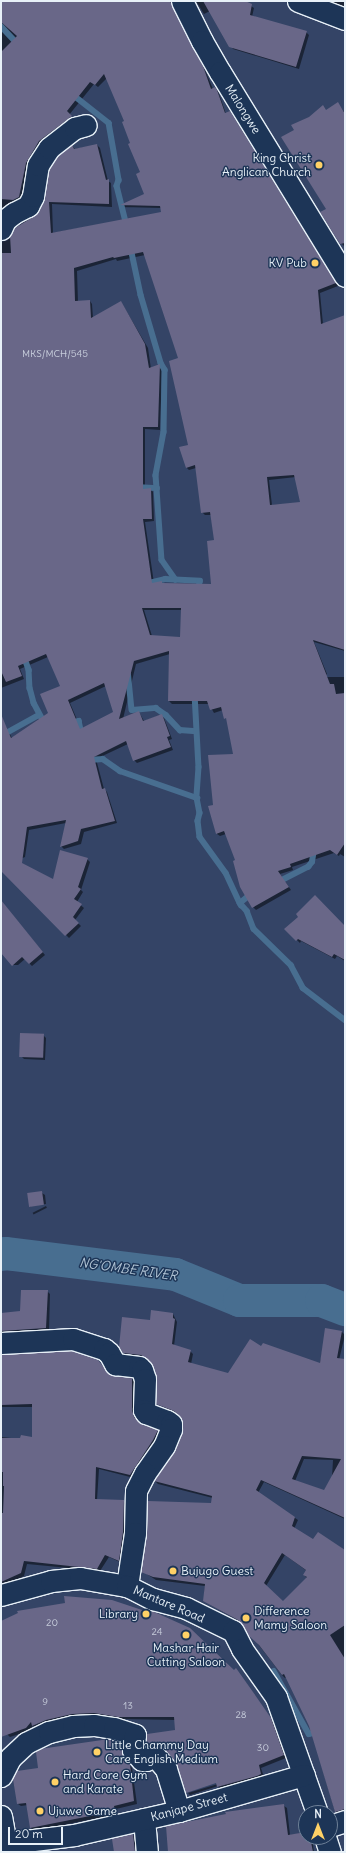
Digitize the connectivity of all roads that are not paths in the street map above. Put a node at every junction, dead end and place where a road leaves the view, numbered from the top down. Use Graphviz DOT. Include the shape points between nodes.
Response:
graph roads {
  1 [pos="182,1"];
  2 [pos="298,1"];
  3 [pos="345,19"];
  4 [pos="86,124"];
  5 [pos="1,229"];
  6 [pos="342,265"];
  7 [pos="1,1343"];
  8 [pos="127,1586"];
  9 [pos="1,1595"];
  10 [pos="304,1775"];
  11 [pos="1,1776"];
  12 [pos="314,1805"];
  13 [pos="178,1810"];
  14 [pos="1,1816"];
  15 [pos="144,1819"];
  16 [pos="3,1843"];
  17 [pos="75,1844"];
  18 [pos="147,1852"];
  1 -- 6 [label="street, Malongwe" via="220,72"];
  2 -- 3 [label="street"];
  4 -- 5 [label="street" via="75,128 49,148 38,165 33,196 28,206 5,220"];
  7 -- 8 [label="street" via="73,1339 104,1349 114,1364 142,1370 145,1379 144,1410 171,1424 164,1446 136,1491 135,1533"];
  8 -- 9 [label="street, Mantare Road" via="80,1578 51,1580"];
  8 -- 10 [label="street, Mantare Road" via="153,1599 186,1608 232,1631 276,1697"];
  10 -- 12 [label="street, Mantare Road"];
  10 -- 13 [label="street, Kanjape Street"];
  11 -- 13 [label="street" via="10,1758 26,1743 49,1732 73,1726 94,1725 114,1728 135,1735 133,1750 142,1760 154,1755 166,1769"];
  13 -- 15 [label="street, Kanjape Street"];
  14 -- 16 [label="street"];
  15 -- 17 [label="street, Kanjape Street"];
  15 -- 18 [label="street"];
  16 -- 17 [label="street, Kanjape Street"];
}
